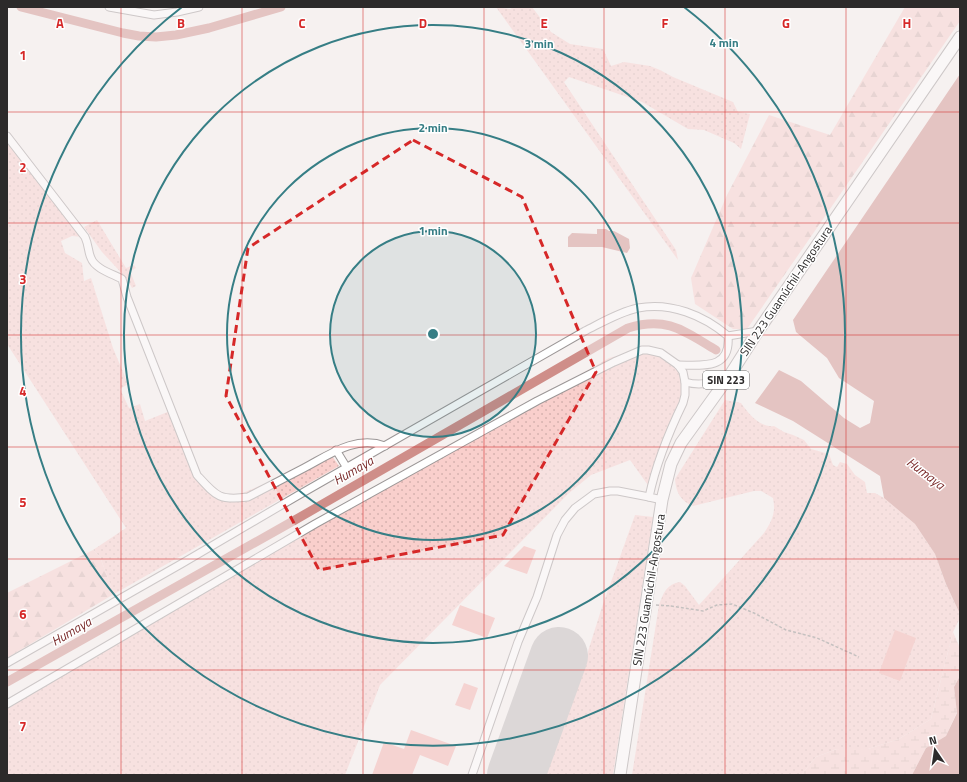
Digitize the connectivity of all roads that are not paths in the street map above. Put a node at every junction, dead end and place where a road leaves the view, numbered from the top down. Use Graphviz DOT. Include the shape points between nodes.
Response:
graph roads {
  1 [pos="109,7"];
  2 [pos="199,7"];
  3 [pos="960,37"];
  4 [pos="7,136"];
  5 [pos="758,331"];
  6 [pos="728,336"];
  7 [pos="678,365"];
  8 [pos="730,376"];
  9 [pos="685,382"];
  10 [pos="385,446"];
  11 [pos="336,450"];
  12 [pos="346,468"];
  13 [pos="649,497"];
  14 [pos="662,500"];
  15 [pos="7,663"];
  16 [pos="7,704"];
  17 [pos="472,775"];
  18 [pos="620,775"];
  1 -- 2 [label="street" via="154,15"];
  3 -- 5 [label="main road, SIN 223 Guamúchil-Angostura / SIN 223"];
  4 -- 11 [label="street" via="85,237 91,259 97,266 122,279 197,475 211,491 220,497 232,499 248,497"];
  5 -- 6 [label="street"];
  5 -- 8 [label="main road, SIN 223 Guamúchil-Angostura / SIN 223"];
  6 -- 7 [label="street" via="728,351 723,359 715,364"];
  6 -- 10 [label="street" via="715,325 674,308 637,308 585,331"];
  7 -- 9 [label="street"];
  7 -- 16 [label="street" via="661,353 642,350 577,380 315,524"];
  8 -- 9 [label="street" via="702,385"];
  8 -- 14 [label="main road, SIN 223 Guamúchil-Angostura / SIN 223" via="681,443"];
  9 -- 13 [label="street" via="683,403 661,450"];
  10 -- 11 [label="street" via="359,443"];
  10 -- 12 [label="street"];
  11 -- 12 [label="street"];
  12 -- 15 [label="street"];
  13 -- 14 [label="street"];
  13 -- 17 [label="street" via="618,491 594,494 575,508 565,520 518,642"];
  14 -- 18 [label="main road, SIN 223 Guamúchil-Angostura / SIN 223"];
}
